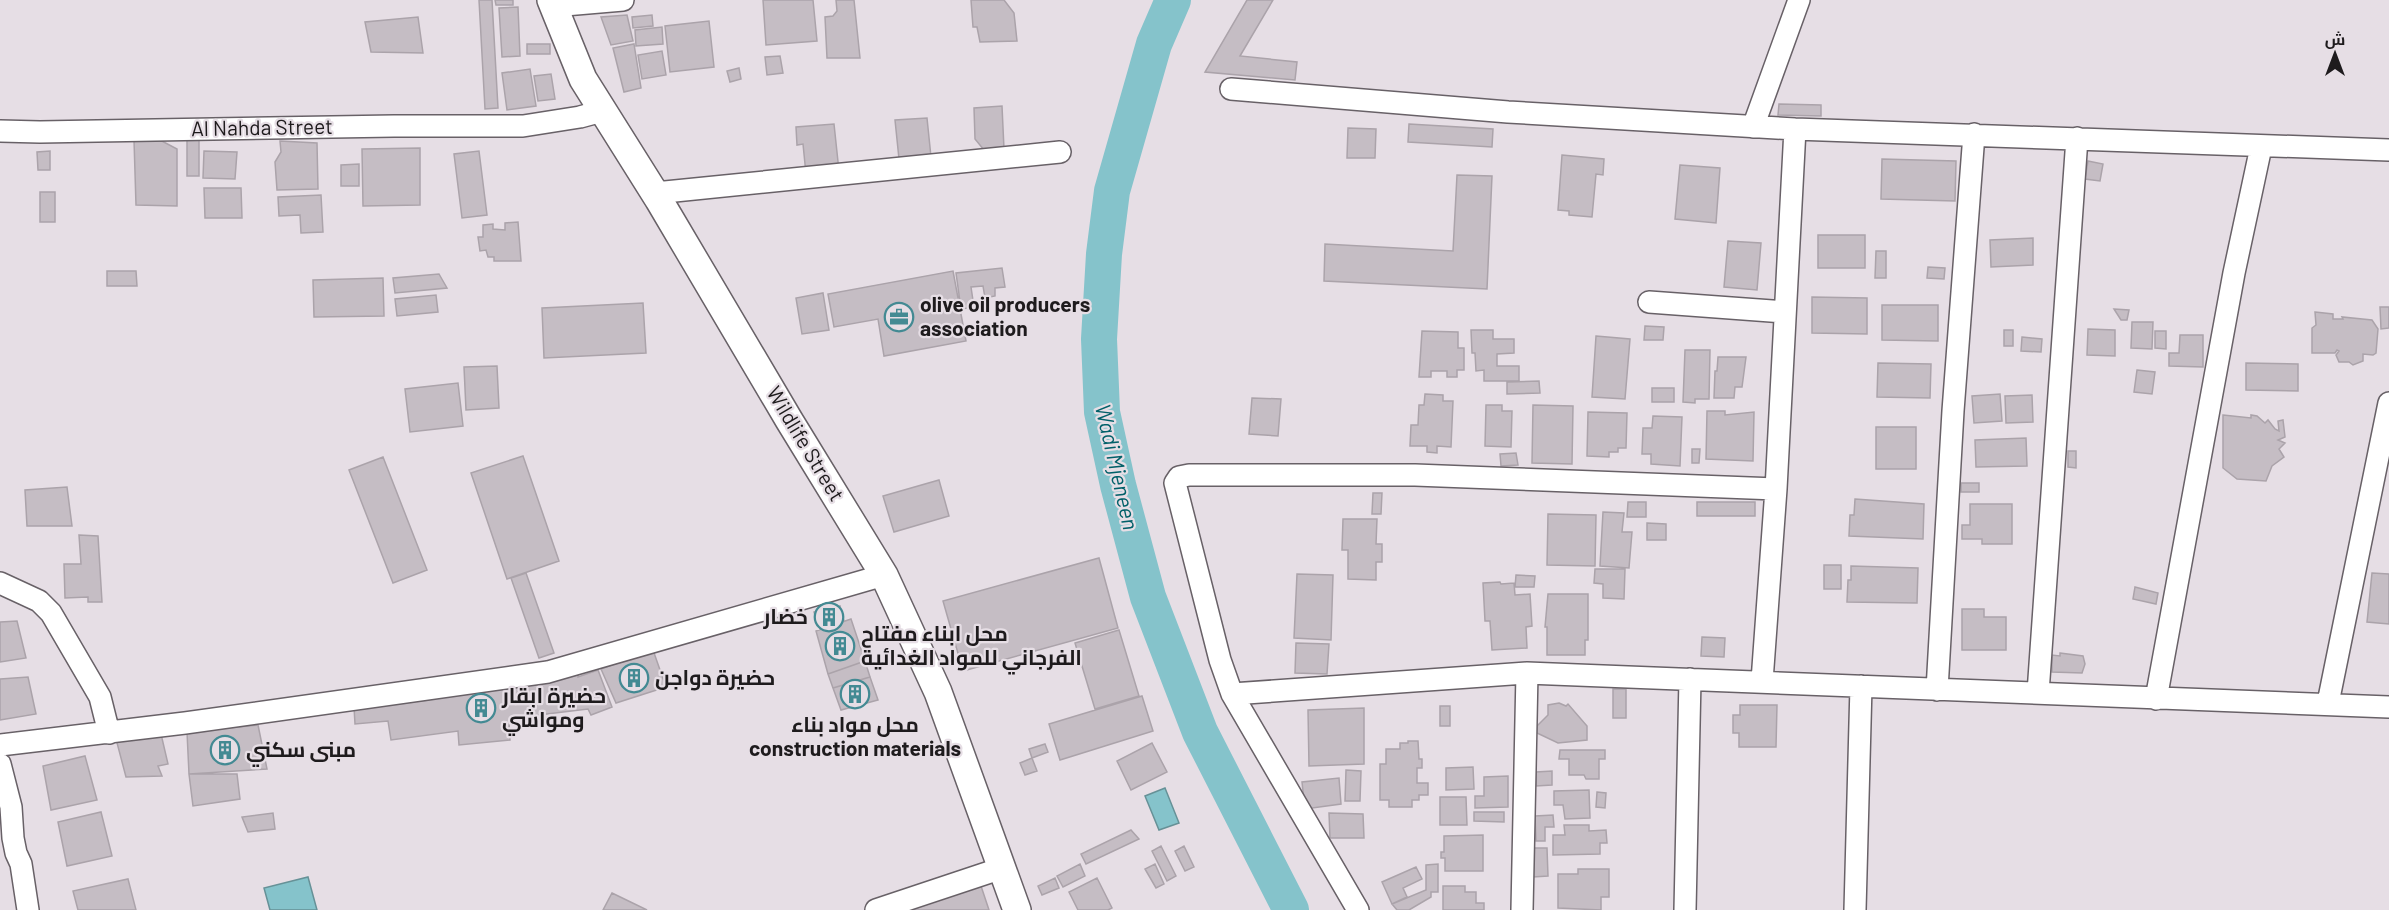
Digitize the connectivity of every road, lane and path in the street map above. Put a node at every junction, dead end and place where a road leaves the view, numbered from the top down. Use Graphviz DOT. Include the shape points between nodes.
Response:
graph roads {
  1 [pos="623,0"];
  2 [pos="1799,0"];
  3 [pos="552,3"];
  4 [pos="1231,89"];
  5 [pos="602,111"];
  6 [pos="1753,127"];
  7 [pos="1795,129"];
  8 [pos="0,130"];
  9 [pos="1974,134"];
  10 [pos="2077,138"];
  11 [pos="2260,147"];
  12 [pos="2389,150"];
  13 [pos="1060,152"];
  14 [pos="655,193"];
  15 [pos="1649,302"];
  16 [pos="1785,312"];
  17 [pos="2389,403"];
  18 [pos="1776,489"];
  19 [pos="884,575"];
  20 [pos="0,583"];
  21 [pos="1527,673"];
  22 [pos="1690,679"];
  23 [pos="1762,681"];
  24 [pos="1861,686"];
  25 [pos="1937,690"];
  26 [pos="2038,693"];
  27 [pos="1232,694"];
  28 [pos="2156,699"];
  29 [pos="2328,704"];
  30 [pos="2389,707"];
  31 [pos="109,732"];
  32 [pos="0,745"];
  33 [pos="0,764"];
  34 [pos="1002,868"];
  35 [pos="28,910"];
  36 [pos="876,910"];
  37 [pos="1017,910"];
  38 [pos="1358,910"];
  39 [pos="1522,910"];
  40 [pos="1685,910"];
  41 [pos="1855,910"];
  1 -- 3 [label="street"];
  2 -- 6 [label="street"];
  3 -- 5 [label="main road, Wildlife Street" via="583,79"];
  4 -- 6 [label="street"];
  5 -- 8 [label="street, Al Nahda Street" via="523,126"];
  5 -- 14 [label="main road, Wildlife Street"];
  6 -- 7 [label="street"];
  7 -- 9 [label="street"];
  7 -- 16 [label="street"];
  9 -- 10 [label="street"];
  9 -- 25 [label="street"];
  10 -- 11 [label="street"];
  10 -- 26 [label="street"];
  11 -- 12 [label="street"];
  11 -- 28 [label="street"];
  13 -- 14 [label="street"];
  14 -- 19 [label="main road, Wildlife Street"];
  15 -- 16 [label="street"];
  16 -- 18 [label="street"];
  17 -- 29 [label="street"];
  18 -- 23 [label="street"];
  18 -- 27 [label="street" via="1415,475 1179,477 1175,483"];
  19 -- 31 [label="street" via="548,672"];
  19 -- 34 [label="main road, Wildlife Street" via="938,692"];
  20 -- 31 [label="street" via="39,601 51,613 100,697"];
  21 -- 22 [label="street"];
  21 -- 27 [label="street"];
  21 -- 39 [label="street"];
  22 -- 23 [label="street"];
  22 -- 40 [label="street"];
  23 -- 24 [label="street"];
  24 -- 25 [label="street"];
  24 -- 41 [label="street"];
  25 -- 26 [label="street"];
  26 -- 28 [label="street"];
  27 -- 38 [label="street"];
  28 -- 29 [label="street"];
  29 -- 30 [label="street"];
  31 -- 32 [label="street"];
  33 -- 35 [label="street"];
  34 -- 36 [label="street"];
  34 -- 37 [label="main road, Wildlife Street"];
}
